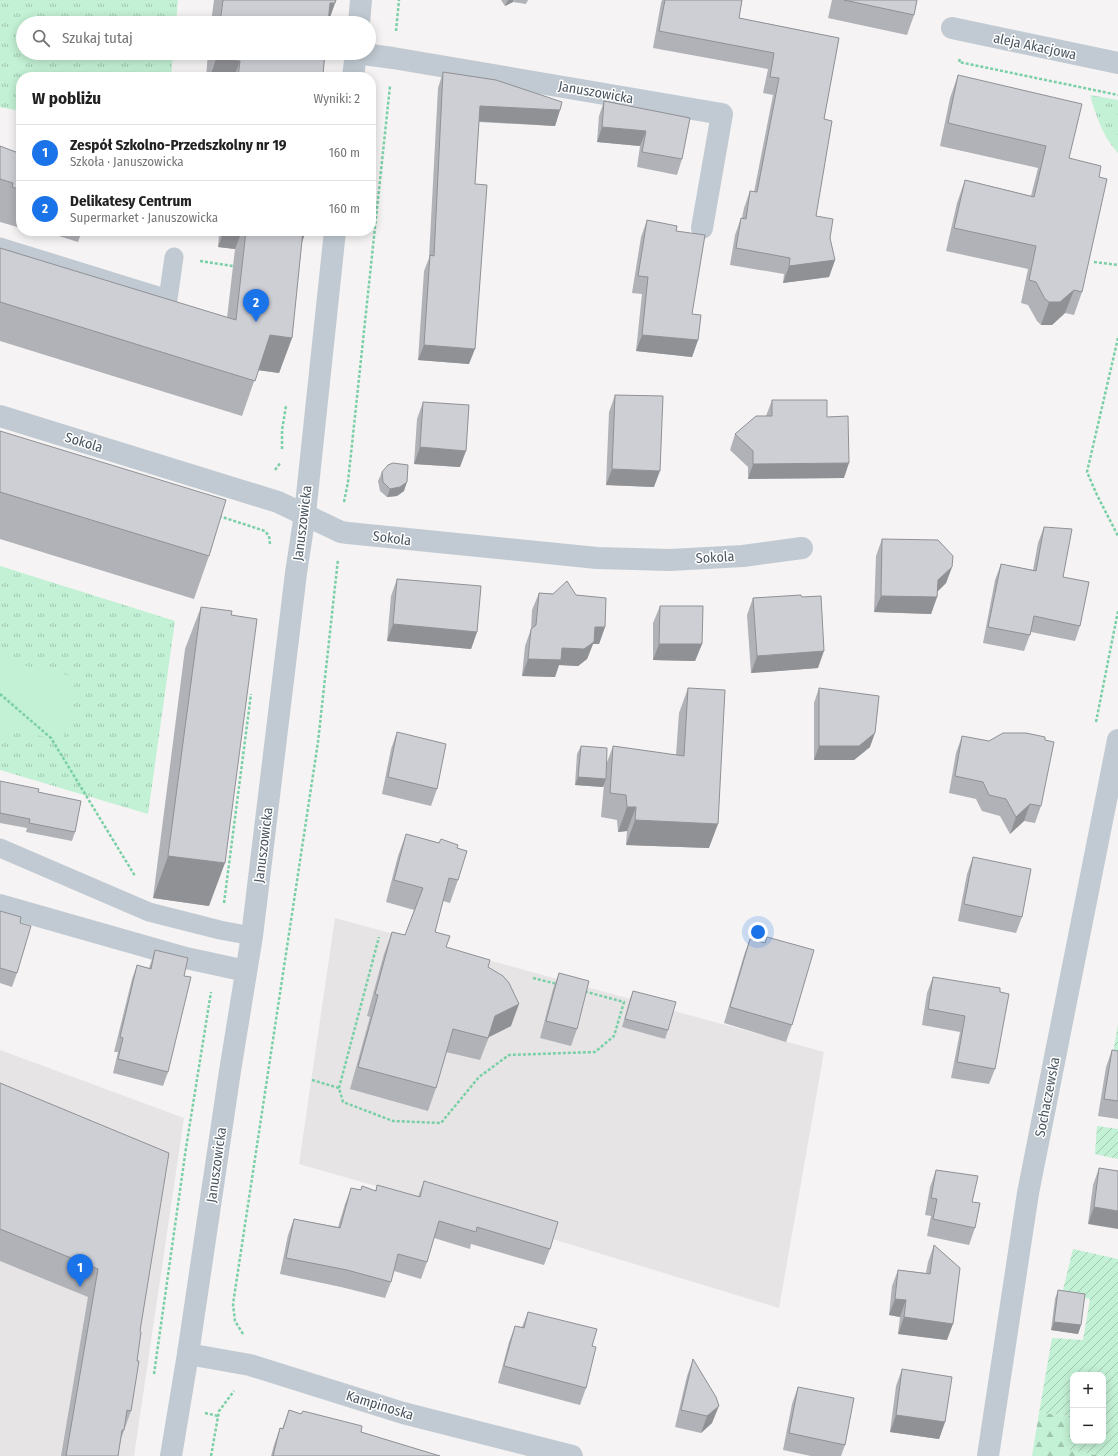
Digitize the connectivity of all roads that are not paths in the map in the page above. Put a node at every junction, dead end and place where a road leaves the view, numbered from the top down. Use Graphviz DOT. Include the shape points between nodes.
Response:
graph roads {
  1 [pos="361,0"];
  2 [pos="360,16"];
  3 [pos="952,28"];
  4 [pos="376,56"];
  5 [pos="355,60"];
  6 [pos="1118,63"];
  7 [pos="354,72"];
  8 [pos="702,228"];
  9 [pos="335,236"];
  10 [pos="0,247"];
  11 [pos="174,257"];
  12 [pos="0,416"];
  13 [pos="305,514"];
  14 [pos="802,548"];
  15 [pos="1118,740"];
  16 [pos="0,848"];
  17 [pos="0,905"];
  18 [pos="252,936"];
  19 [pos="246,971"];
  20 [pos="188,1354"];
  21 [pos="171,1456"];
  22 [pos="572,1456"];
  23 [pos="988,1456"];
  1 -- 2 [label="street"];
  3 -- 6 [label="street, aleja Akacjowa"];
  4 -- 8 [label="street, Januszowicka" via="722,114"];
  5 -- 7 [label="street, Januszowicka"];
  9 -- 13 [label="street, Januszowicka"];
  10 -- 11 [label="lane" via="168,300"];
  12 -- 13 [label="street, Sokola" via="278,502"];
  13 -- 14 [label="street, Sokola" via="340,532 597,558 692,559 743,556"];
  13 -- 18 [label="street, Januszowicka"];
  15 -- 23 [label="street, Sochaczewska" via="1028,1193"];
  16 -- 18 [label="lane" via="149,912"];
  17 -- 19 [label="street"];
  18 -- 19 [label="street, Januszowicka"];
  19 -- 20 [label="street, Januszowicka"];
  20 -- 21 [label="street, Januszowicka"];
  20 -- 22 [label="street, Kampinoska" via="243,1364 403,1413"];
}
